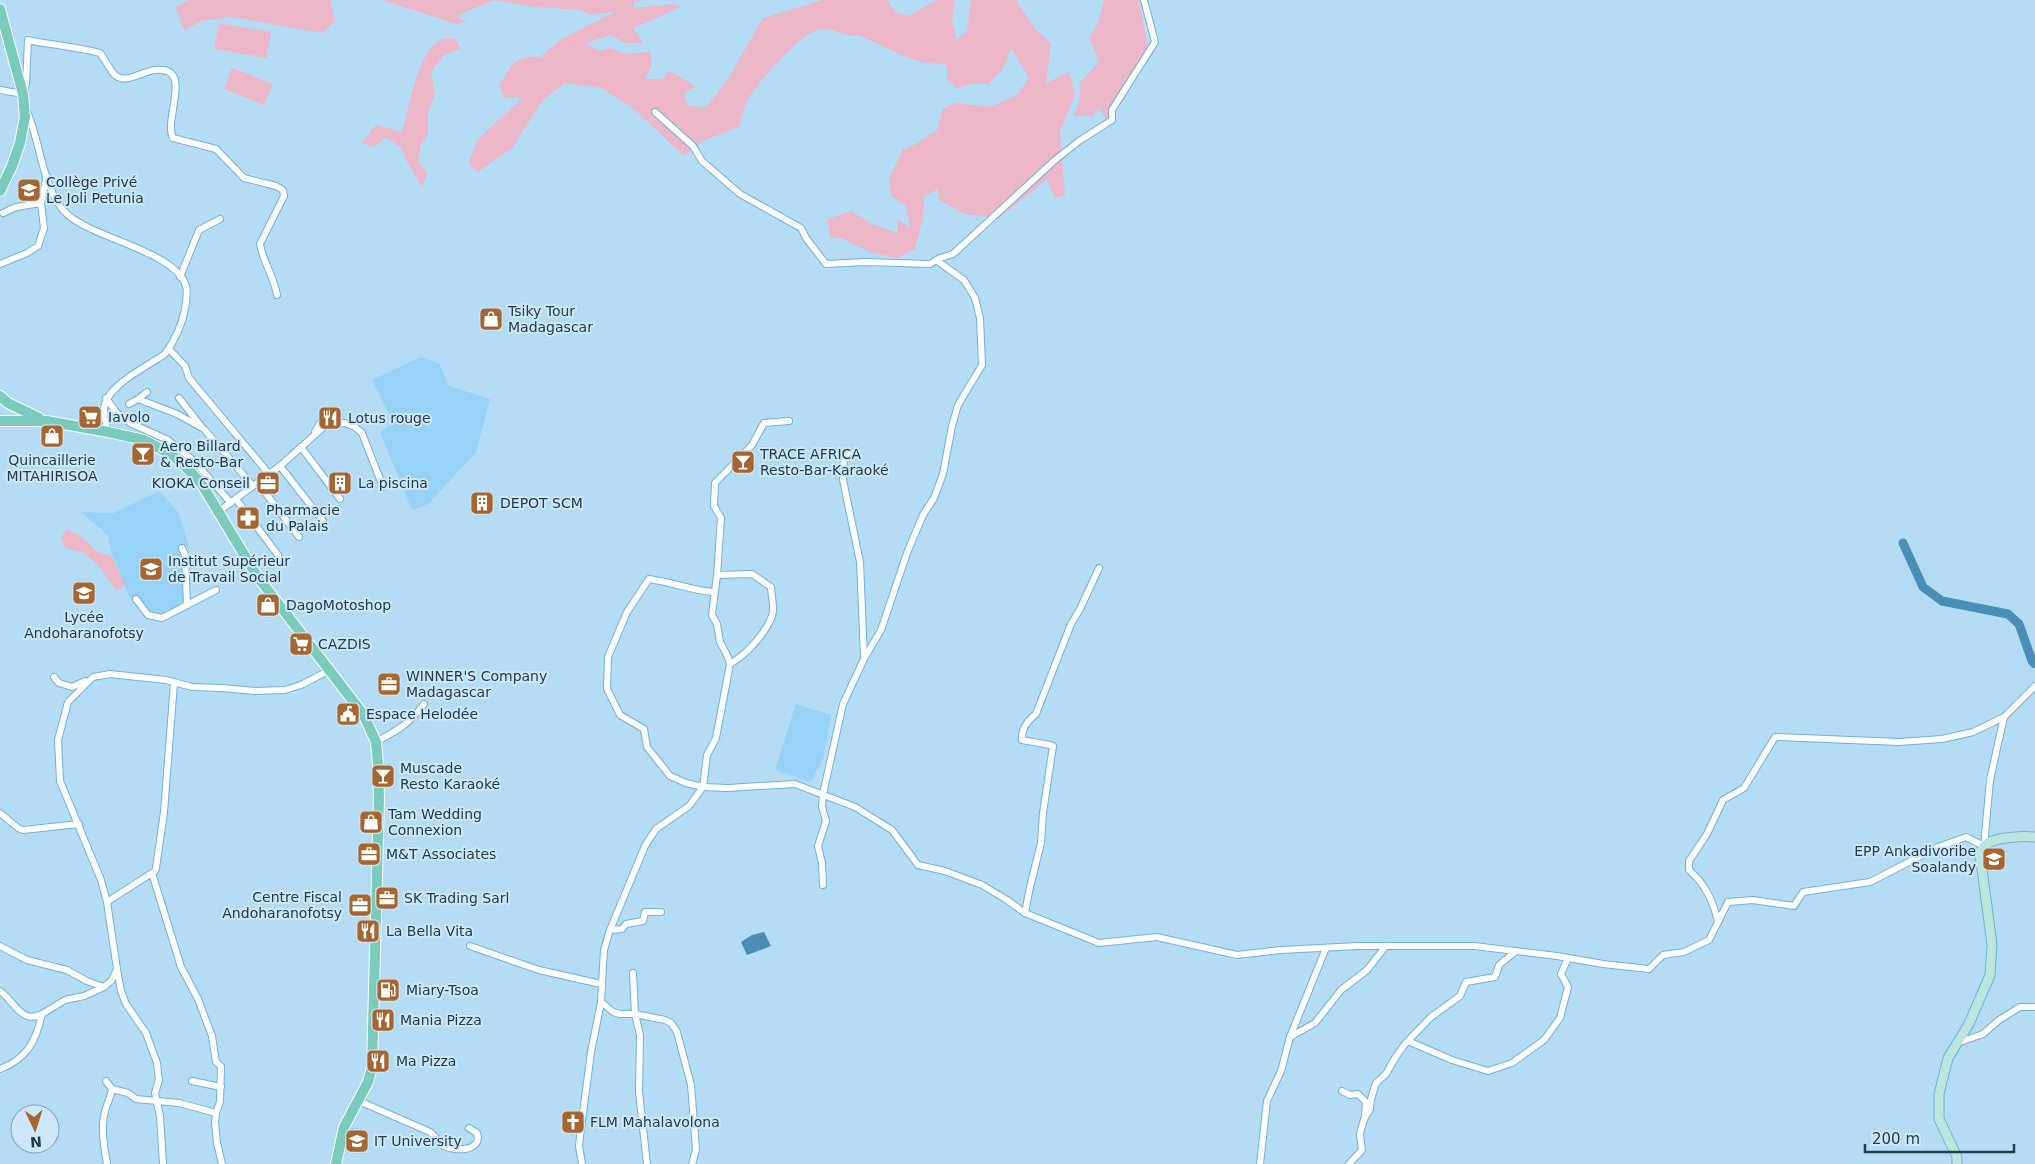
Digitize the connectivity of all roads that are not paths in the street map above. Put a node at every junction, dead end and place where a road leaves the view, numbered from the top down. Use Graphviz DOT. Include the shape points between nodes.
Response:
graph roads {
  1 [pos="1144,0"];
  2 [pos="0,9"];
  3 [pos="0,90"];
  4 [pos="23,94"];
  5 [pos="25,107"];
  6 [pos="655,112"];
  7 [pos="47,176"];
  8 [pos="0,191"];
  9 [pos="42,203"];
  10 [pos="3,213"];
  11 [pos="220,219"];
  12 [pos="936,260"];
  13 [pos="0,264"];
  14 [pos="180,277"];
  15 [pos="277,295"];
  16 [pos="169,349"];
  17 [pos="148,392"];
  18 [pos="0,396"];
  19 [pos="106,398"];
  20 [pos="179,398"];
  21 [pos="138,399"];
  22 [pos="129,404"];
  23 [pos="331,411"];
  24 [pos="0,420"];
  25 [pos="47,421"];
  26 [pos="789,421"];
  27 [pos="204,429"];
  28 [pos="108,432"];
  29 [pos="314,436"];
  30 [pos="301,447"];
  31 [pos="850,452"];
  32 [pos="280,466"];
  33 [pos="269,474"];
  34 [pos="255,484"];
  35 [pos="383,487"];
  36 [pos="340,499"];
  37 [pos="234,501"];
  38 [pos="218,512"];
  39 [pos="323,521"];
  40 [pos="299,537"];
  41 [pos="182,548"];
  42 [pos="278,555"];
  43 [pos="1099,568"];
  44 [pos="717,575"];
  45 [pos="216,590"];
  46 [pos="713,592"];
  47 [pos="136,600"];
  48 [pos="187,604"];
  49 [pos="864,659"];
  50 [pos="730,664"];
  51 [pos="328,671"];
  52 [pos="54,677"];
  53 [pos="93,677"];
  54 [pos="174,683"];
  55 [pos="2035,686"];
  56 [pos="424,704"];
  57 [pos="2004,717"];
  58 [pos="376,742"];
  59 [pos="703,787"];
  60 [pos="822,794"];
  61 [pos="0,813"];
  62 [pos="79,824"];
  63 [pos="2035,837"];
  64 [pos="1984,846"];
  65 [pos="152,873"];
  66 [pos="823,885"];
  67 [pos="106,902"];
  68 [pos="661,912"];
  69 [pos="1026,913"];
  70 [pos="1718,922"];
  71 [pos="610,930"];
  72 [pos="0,946"];
  73 [pos="470,946"];
  74 [pos="1386,946"];
  75 [pos="1326,948"];
  76 [pos="1516,951"];
  77 [pos="1568,958"];
  78 [pos="117,970"];
  79 [pos="633,973"];
  80 [pos="601,984"];
  81 [pos="104,986"];
  82 [pos="0,991"];
  83 [pos="602,1002"];
  84 [pos="2035,1007"];
  85 [pos="42,1014"];
  86 [pos="635,1014"];
  87 [pos="1290,1037"];
  88 [pos="1408,1041"];
  89 [pos="1957,1044"];
  90 [pos="0,1069"];
  91 [pos="106,1081"];
  92 [pos="192,1081"];
  93 [pos="221,1087"];
  94 [pos="112,1089"];
  95 [pos="1342,1091"];
  96 [pos="156,1100"];
  97 [pos="359,1101"];
  98 [pos="216,1113"];
  99 [pos="1364,1120"];
  100 [pos="469,1128"];
  101 [pos="107,1164"];
  102 [pos="164,1164"];
  103 [pos="222,1164"];
  104 [pos="336,1164"];
  105 [pos="582,1164"];
  106 [pos="647,1164"];
  107 [pos="692,1164"];
  108 [pos="1260,1164"];
  109 [pos="1349,1164"];
  110 [pos="1957,1164"];
  1 -- 12 [label="street" via="1155,42 1112,110 1112,120 1055,160 953,254"];
  2 -- 4 [label="main road"];
  3 -- 4 [label="street"];
  4 -- 5 [label="main road"];
  4 -- 15 [label="street" via="28,40 100,53 116,76 123,78 159,69 171,73 178,86 170,133 173,138 216,149 244,178 282,190 284,196 260,244"];
  5 -- 7 [label="street"];
  5 -- 8 [label="main road" via="20,143"];
  6 -- 12 [label="street" via="693,146 702,161 740,194 801,228 826,264 930,264"];
  7 -- 9 [label="street"];
  7 -- 14 [label="street" via="66,214 105,236 160,260"];
  9 -- 10 [label="street" via="16,207"];
  9 -- 13 [label="street" via="44,228 38,246"];
  11 -- 14 [label="street" via="199,230"];
  12 -- 49 [label="street" via="964,280 975,298 980,318 982,365 958,405 943,474 907,552 881,630"];
  14 -- 16 [label="street" via="186,285 186,306"];
  16 -- 19 [label="street" via="119,384"];
  16 -- 33 [label="street"];
  17 -- 21 [label="street"];
  18 -- 25 [label="main road" via="17,408"];
  19 -- 28 [label="street" via="104,410"];
  19 -- 37 [label="street" via="130,423 168,440"];
  20 -- 27 [label="street"];
  21 -- 22 [label="street"];
  21 -- 27 [label="street"];
  23 -- 29 [label="street"];
  24 -- 25 [label="main road"];
  25 -- 28 [label="main road"];
  26 -- 44 [label="street" via="764,423 752,445 715,484 714,506 721,518"];
  27 -- 34 [label="street"];
  28 -- 38 [label="main road" via="144,440 172,455 201,483"];
  29 -- 30 [label="street"];
  29 -- 35 [label="street" via="327,424 345,423 355,427 362,433"];
  30 -- 32 [label="street"];
  30 -- 36 [label="street"];
  31 -- 49 [label="street" via="844,456 844,480 860,562"];
  32 -- 33 [label="street"];
  32 -- 39 [label="street"];
  33 -- 34 [label="street"];
  34 -- 37 [label="street"];
  34 -- 40 [label="street"];
  37 -- 38 [label="street"];
  37 -- 42 [label="street"];
  38 -- 51 [label="main road" via="257,576"];
  41 -- 48 [label="street"];
  43 -- 69 [label="street" via="1071,624 1036,714 1022,734 1022,740 1053,746 1041,843"];
  44 -- 46 [label="street"];
  44 -- 50 [label="street" via="752,574 771,587 773,614 761,635"];
  45 -- 48 [label="street"];
  46 -- 50 [label="street" via="712,615"];
  46 -- 59 [label="street" via="649,579 627,612 608,657 607,689 620,715 644,729 647,747 670,776"];
  47 -- 48 [label="street" via="148,615 162,618"];
  49 -- 60 [label="street" via="844,704"];
  50 -- 59 [label="street" via="716,738 707,755"];
  51 -- 54 [label="street" via="301,685 272,691 192,687"];
  51 -- 58 [label="main road" via="363,714"];
  52 -- 53 [label="street" via="72,687"];
  53 -- 54 [label="street" via="110,674"];
  53 -- 62 [label="street" via="68,702 58,740 60,781"];
  54 -- 65 [label="street" via="164,812 156,868"];
  55 -- 57 [label="street"];
  56 -- 58 [label="street" via="412,720"];
  57 -- 64 [label="street" via="1990,780"];
  57 -- 70 [label="street" via="1973,732 1942,739 1899,742 1775,737 1744,788 1723,800 1689,861 1689,870 1713,901"];
  58 -- 97 [label="main road" via="379,798 372,1067"];
  59 -- 60 [label="street" via="795,784"];
  59 -- 71 [label="street" via="689,806 656,829 645,846"];
  60 -- 66 [label="street" via="826,822 818,846"];
  60 -- 69 [label="street" via="855,807 892,830 918,865 945,871 982,886"];
  61 -- 62 [label="street" via="23,830"];
  62 -- 67 [label="street"];
  63 -- 64 [label="street" via="1990,841"];
  64 -- 70 [label="street" via="1966,837 1938,847 1870,882 1803,892 1794,906 1753,900 1728,902"];
  64 -- 89 [label="street" via="1980,854 1992,945 1990,975"];
  65 -- 67 [label="street"];
  65 -- 93 [label="street" via="182,967 212,1036 216,1062 221,1066"];
  67 -- 78 [label="street"];
  68 -- 71 [label="street" via="645,912 641,922"];
  69 -- 75 [label="street" via="1099,943 1157,937 1237,954"];
  70 -- 77 [label="street" via="1709,940 1684,952 1663,955 1649,969"];
  71 -- 80 [label="street" via="604,950"];
  72 -- 81 [label="street" via="27,960 67,970"];
  73 -- 80 [label="street" via="539,970"];
  74 -- 75 [label="street"];
  74 -- 76 [label="street" via="1474,946"];
  74 -- 87 [label="street" via="1367,970 1341,990 1315,1023"];
  75 -- 87 [label="street"];
  76 -- 77 [label="street"];
  76 -- 88 [label="street" via="1499,964 1495,976 1466,982 1460,996 1431,1017"];
  77 -- 88 [label="street" via="1561,974 1568,987 1560,1018 1544,1040 1512,1063 1488,1071"];
  78 -- 81 [label="street"];
  78 -- 96 [label="street" via="126,1004 146,1033 157,1064"];
  79 -- 86 [label="street"];
  80 -- 83 [label="street"];
  81 -- 85 [label="street" via="84,996 65,1000"];
  82 -- 85 [label="street" via="23,1015 32,1018"];
  83 -- 86 [label="street" via="613,1012"];
  83 -- 105 [label="street" via="584,1097 579,1146"];
  84 -- 89 [label="street" via="2020,1007 1983,1034"];
  85 -- 90 [label="street" via="27,1052"];
  86 -- 106 [label="street" via="640,1035 639,1092"];
  86 -- 107 [label="street" via="671,1023 680,1039 691,1085 696,1150"];
  87 -- 108 [label="street" via="1281,1071 1267,1100"];
  88 -- 99 [label="street" via="1376,1083"];
  89 -- 110 [label="street" via="1948,1058 1939,1094 1939,1119 1957,1157"];
  91 -- 94 [label="street"];
  92 -- 93 [label="street"];
  93 -- 98 [label="street"];
  94 -- 96 [label="street" via="136,1098"];
  94 -- 101 [label="street" via="103,1124"];
  95 -- 99 [label="street" via="1358,1094 1366,1102"];
  96 -- 98 [label="street"];
  96 -- 102 [label="street"];
  97 -- 100 [label="street" via="430,1132 441,1144 454,1149 471,1148 476,1144 477,1133"];
  97 -- 104 [label="main road" via="344,1127"];
  98 -- 103 [label="street" via="216,1143"];
  99 -- 109 [label="street" via="1360,1134 1362,1150"];
}
